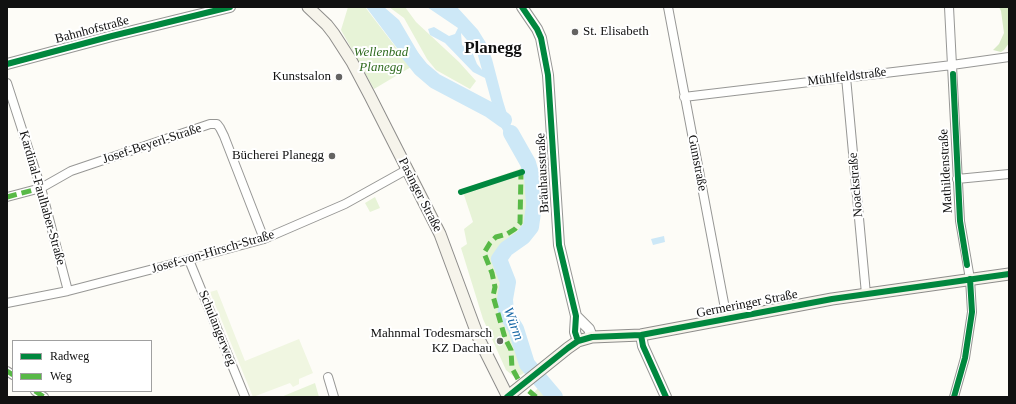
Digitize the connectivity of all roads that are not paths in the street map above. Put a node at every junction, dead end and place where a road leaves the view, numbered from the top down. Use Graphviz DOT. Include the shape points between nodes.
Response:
graph roads {
  1 [pos="230,7"];
  2 [pos="308,7"];
  3 [pos="522,7"];
  4 [pos="668,7"];
  5 [pos="949,7"];
  6 [pos="319,12"];
  7 [pos="1009,57"];
  8 [pos="7,64"];
  9 [pos="952,65"];
  10 [pos="846,77"];
  11 [pos="7,83"];
  12 [pos="684,97"];
  13 [pos="408,169"];
  14 [pos="1009,174"];
  15 [pos="957,179"];
  16 [pos="41,188"];
  17 [pos="7,196"];
  18 [pos="264,238"];
  19 [pos="189,260"];
  20 [pos="1009,274"];
  21 [pos="970,279"];
  22 [pos="68,291"];
  23 [pos="866,294"];
  24 [pos="7,304"];
  25 [pos="576,316"];
  26 [pos="727,318"];
  27 [pos="641,335"];
  28 [pos="592,337"];
  29 [pos="578,341"];
  30 [pos="328,377"];
  31 [pos="245,397"];
  32 [pos="334,397"];
  33 [pos="507,397"];
  34 [pos="666,397"];
  35 [pos="954,397"];
  1 -- 8 [label="street, Bahnhofstraße"];
  2 -- 6 [label="main road, Pasinger Straße"];
  3 -- 25 [label="street, Bräuhausstraße" via="541,38 548,75 559,245"];
  4 -- 12 [label="street, Gumstraße"];
  5 -- 9 [label="street, Mathildenstraße"];
  6 -- 13 [label="main road, Pasinger Straße" via="352,62"];
  7 -- 9 [label="street, Mühlfeldstraße"];
  9 -- 10 [label="street, Mühlfeldstraße"];
  9 -- 15 [label="street, Mathildenstraße"];
  10 -- 12 [label="street, Mühlfeldstraße"];
  10 -- 23 [label="street, Noackstraße"];
  11 -- 16 [label="street, Kardinal-Faulhaber-Straße"];
  12 -- 26 [label="street, Gumstraße"];
  13 -- 18 [label="street, Josef-von-Hirsch-Straße" via="345,204"];
  13 -- 33 [label="main road, Pasinger Straße" via="440,234 479,339"];
  14 -- 15 [label="street"];
  15 -- 21 [label="street, Mathildenstraße" via="960,221"];
  16 -- 17 [label="street"];
  16 -- 18 [label="street, Josef-Beyerl-Straße" via="71,171 210,124 217,124"];
  16 -- 22 [label="street, Kardinal-Faulhaber-Straße"];
  18 -- 19 [label="street, Josef-von-Hirsch-Straße"];
  19 -- 22 [label="street, Josef-von-Hirsch-Straße"];
  19 -- 31 [label="street, Schulangerweg"];
  20 -- 21 [label="main road, Germeringer Straße"];
  21 -- 23 [label="main road, Germeringer Straße"];
  21 -- 35 [label="street, Mathildenstraße" via="972,312 965,358"];
  22 -- 24 [label="street, Josef-von-Hirsch-Straße"];
  23 -- 26 [label="main road, Germeringer Straße"];
  25 -- 28 [label="street, Bräuhausstraße" via="589,329"];
  25 -- 29 [label="street, Bräuhausstraße" via="575,332"];
  26 -- 27 [label="main road, Germeringer Straße"];
  27 -- 28 [label="main road, Germeringer Straße"];
  27 -- 34 [label="street"];
  28 -- 29 [label="main road, Germeringer Straße"];
  29 -- 33 [label="main road, Germeringer Straße"];
  30 -- 32 [label="street"];
}
